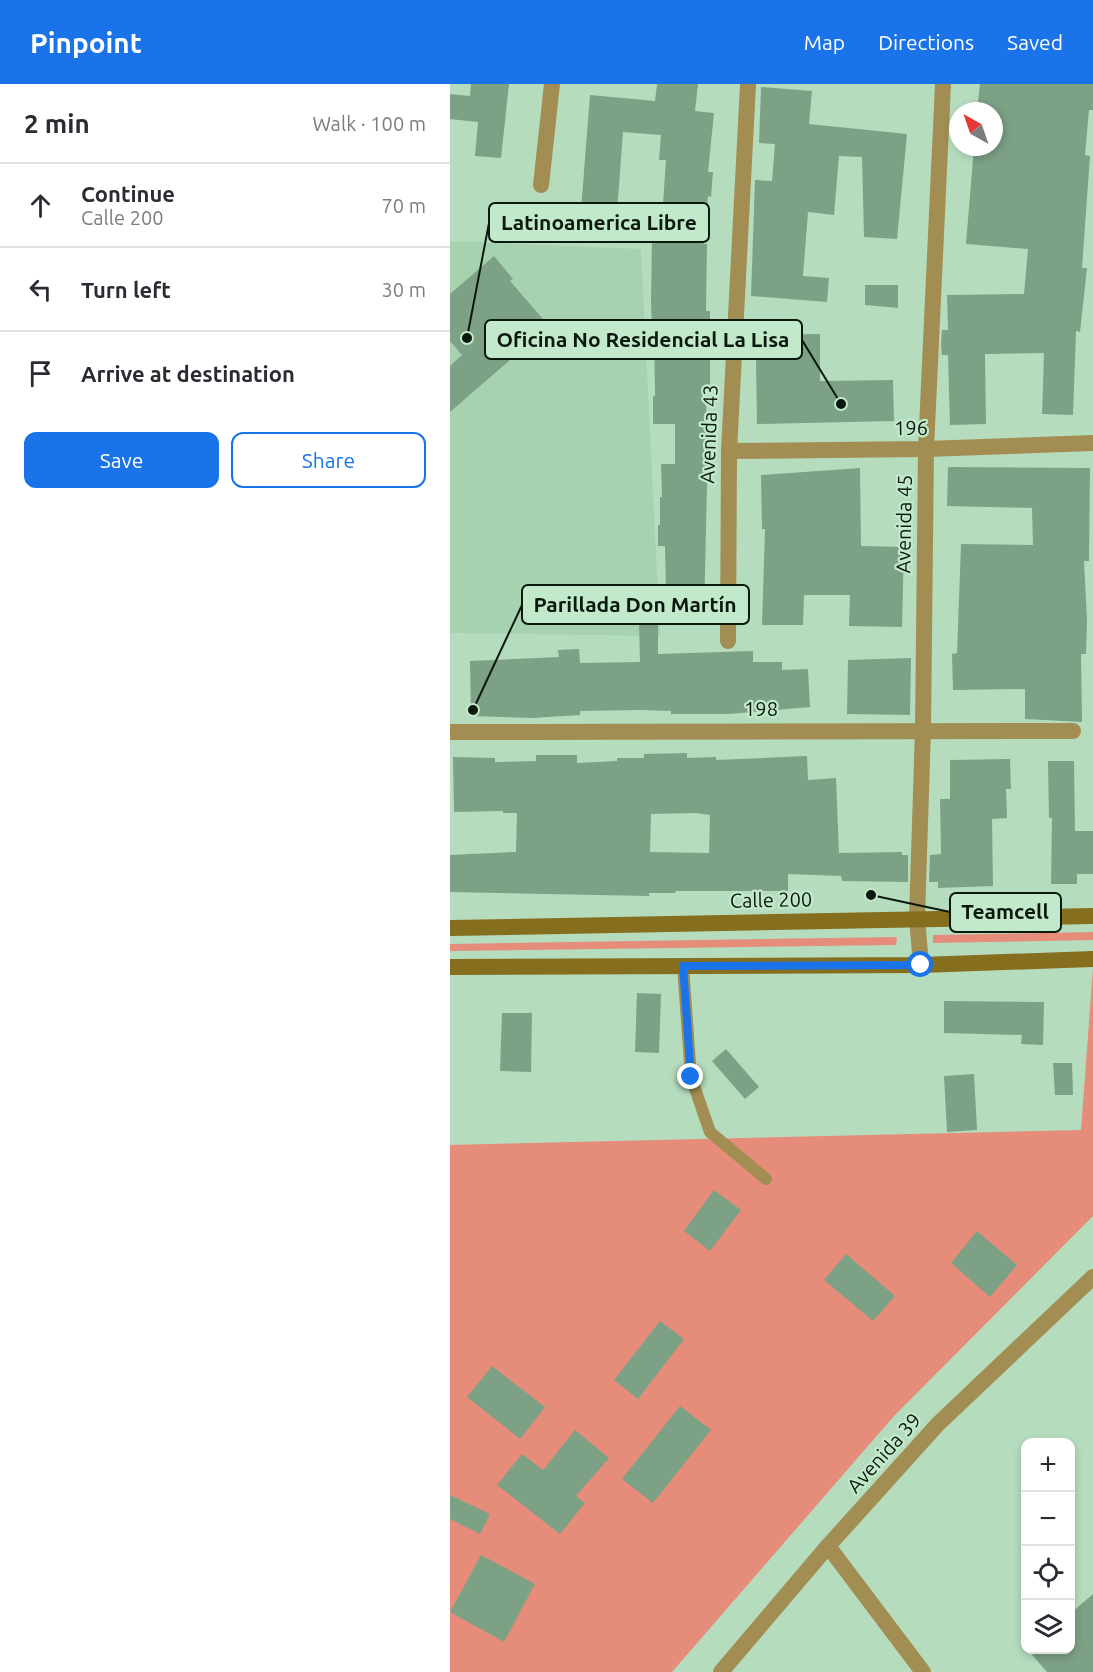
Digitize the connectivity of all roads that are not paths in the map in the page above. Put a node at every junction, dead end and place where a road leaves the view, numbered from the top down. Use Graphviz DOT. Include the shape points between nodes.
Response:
graph roads {
  1 [pos="552,84"];
  2 [pos="748,84"];
  3 [pos="943,84"];
  4 [pos="541,186"];
  5 [pos="1093,443"];
  6 [pos="926,449"];
  7 [pos="729,451"];
  8 [pos="728,641"];
  9 [pos="923,729"];
  10 [pos="1073,731"];
  11 [pos="450,732"];
  12 [pos="1093,916"];
  13 [pos="917,918"];
  14 [pos="450,928"];
  15 [pos="1093,959"];
  16 [pos="921,965"];
  17 [pos="683,966"];
  18 [pos="450,967"];
  19 [pos="766,1179"];
  20 [pos="1093,1277"];
  21 [pos="828,1546"];
  22 [pos="721,1672"];
  23 [pos="923,1672"];
  1 -- 4 [label="street"];
  2 -- 7 [label="street, Avenida 43"];
  3 -- 6 [label="street, Avenida 45"];
  5 -- 6 [label="street, 196"];
  6 -- 7 [label="street, 196"];
  6 -- 9 [label="street, Avenida 45"];
  7 -- 8 [label="street, Avenida 43"];
  9 -- 10 [label="street, 198"];
  9 -- 11 [label="street, 198"];
  9 -- 13 [label="street, Avenida 45"];
  12 -- 13 [label="main road, Calle 200"];
  13 -- 14 [label="main road, Calle 200"];
  13 -- 16 [label="street, Avenida 45"];
  15 -- 16 [label="main road"];
  16 -- 17 [label="main road"];
  17 -- 18 [label="main road"];
  17 -- 19 [label="lane" via="691,1077 710,1132"];
  20 -- 21 [label="street, Avenida 39" via="938,1424"];
  21 -- 22 [label="street, Avenida 39"];
  21 -- 23 [label="street"];
}
